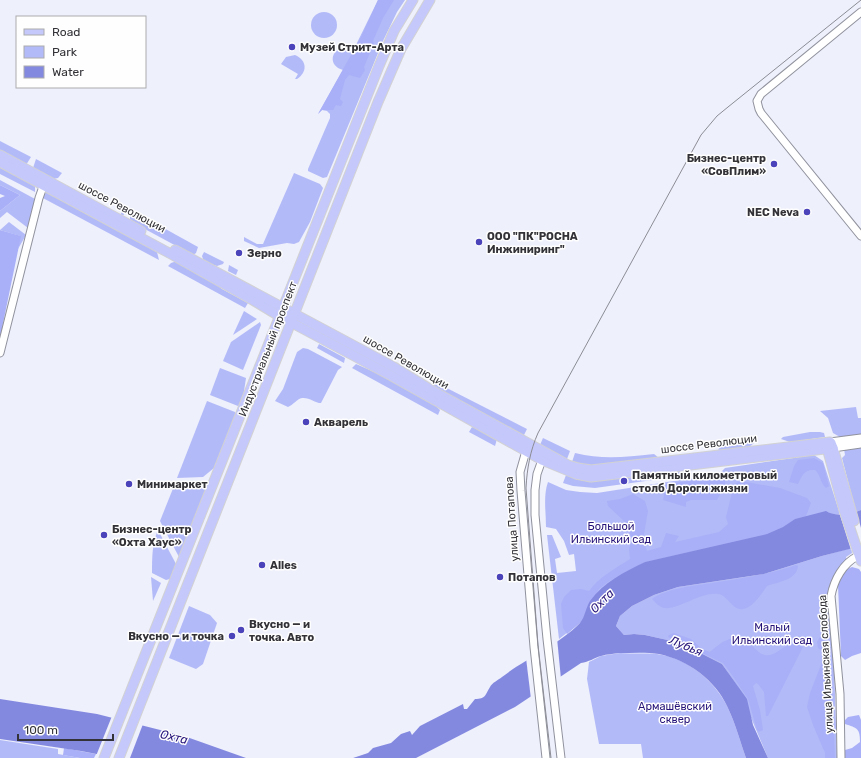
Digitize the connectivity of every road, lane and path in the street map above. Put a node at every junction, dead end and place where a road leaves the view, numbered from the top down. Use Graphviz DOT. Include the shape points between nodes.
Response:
graph roads {
  1 [pos="413,0"];
  2 [pos="430,0"];
  3 [pos="861,12"];
  4 [pos="0,154"];
  5 [pos="0,162"];
  6 [pos="44,182"];
  7 [pos="861,236"];
  8 [pos="283,307"];
  9 [pos="295,313"];
  10 [pos="279,316"];
  11 [pos="292,322"];
  12 [pos="0,353"];
  13 [pos="861,438"];
  14 [pos="861,444"];
  15 [pos="830,446"];
  16 [pos="536,448"];
  17 [pos="526,451"];
  18 [pos="542,460"];
  19 [pos="859,553"];
  20 [pos="125,704"];
  21 [pos="139,708"];
  22 [pos="106,757"];
  23 [pos="119,758"];
  24 [pos="546,758"];
  25 [pos="561,758"];
  26 [pos="841,758"];
  1 -- 8 [label="main road, Индустриальный проспект" via="386,48"];
  2 -- 9 [label="main road, Индустриальный проспект" via="392,68"];
  3 -- 7 [label="street" via="760,94 757,105"];
  4 -- 6 [label="main road, шоссе Революции"];
  5 -- 6 [label="main road, шоссе Революции"];
  6 -- 8 [label="main road, шоссе Революции"];
  6 -- 10 [label="main road, шоссе Революции"];
  6 -- 12 [label="street"];
  8 -- 9 [label="main road, шоссе Революции"];
  8 -- 10 [label="main road, Индустриальный проспект"];
  9 -- 11 [label="main road, Индустриальный проспект"];
  9 -- 16 [label="main road, шоссе Революции"];
  10 -- 11 [label="main road, шоссе Революции"];
  10 -- 20 [label="main road, Индустриальный проспект"];
  11 -- 17 [label="main road, шоссе Революции"];
  11 -- 21 [label="main road, Индустриальный проспект"];
  13 -- 15 [label="street"];
  14 -- 15 [label="street"];
  15 -- 16 [label="main road, шоссе Революции" via="591,470 568,465"];
  15 -- 18 [label="main road, шоссе Революции" via="591,477 576,474"];
  15 -- 19 [label="main road"];
  16 -- 17 [label="main road"];
  16 -- 18 [label="main road"];
  17 -- 18 [label="main road, шоссе Революции"];
  17 -- 24 [label="street, улица Потапова" via="520,472 520,491"];
  18 -- 25 [label="street" via="537,474 535,515"];
  19 -- 26 [label="street, улица Ильинская слобода" via="838,575 831,596 840,694"];
  20 -- 21 [label="main road"];
  20 -- 22 [label="main road, Индустриальный проспект"];
  21 -- 23 [label="main road, Индустриальный проспект"];
}
